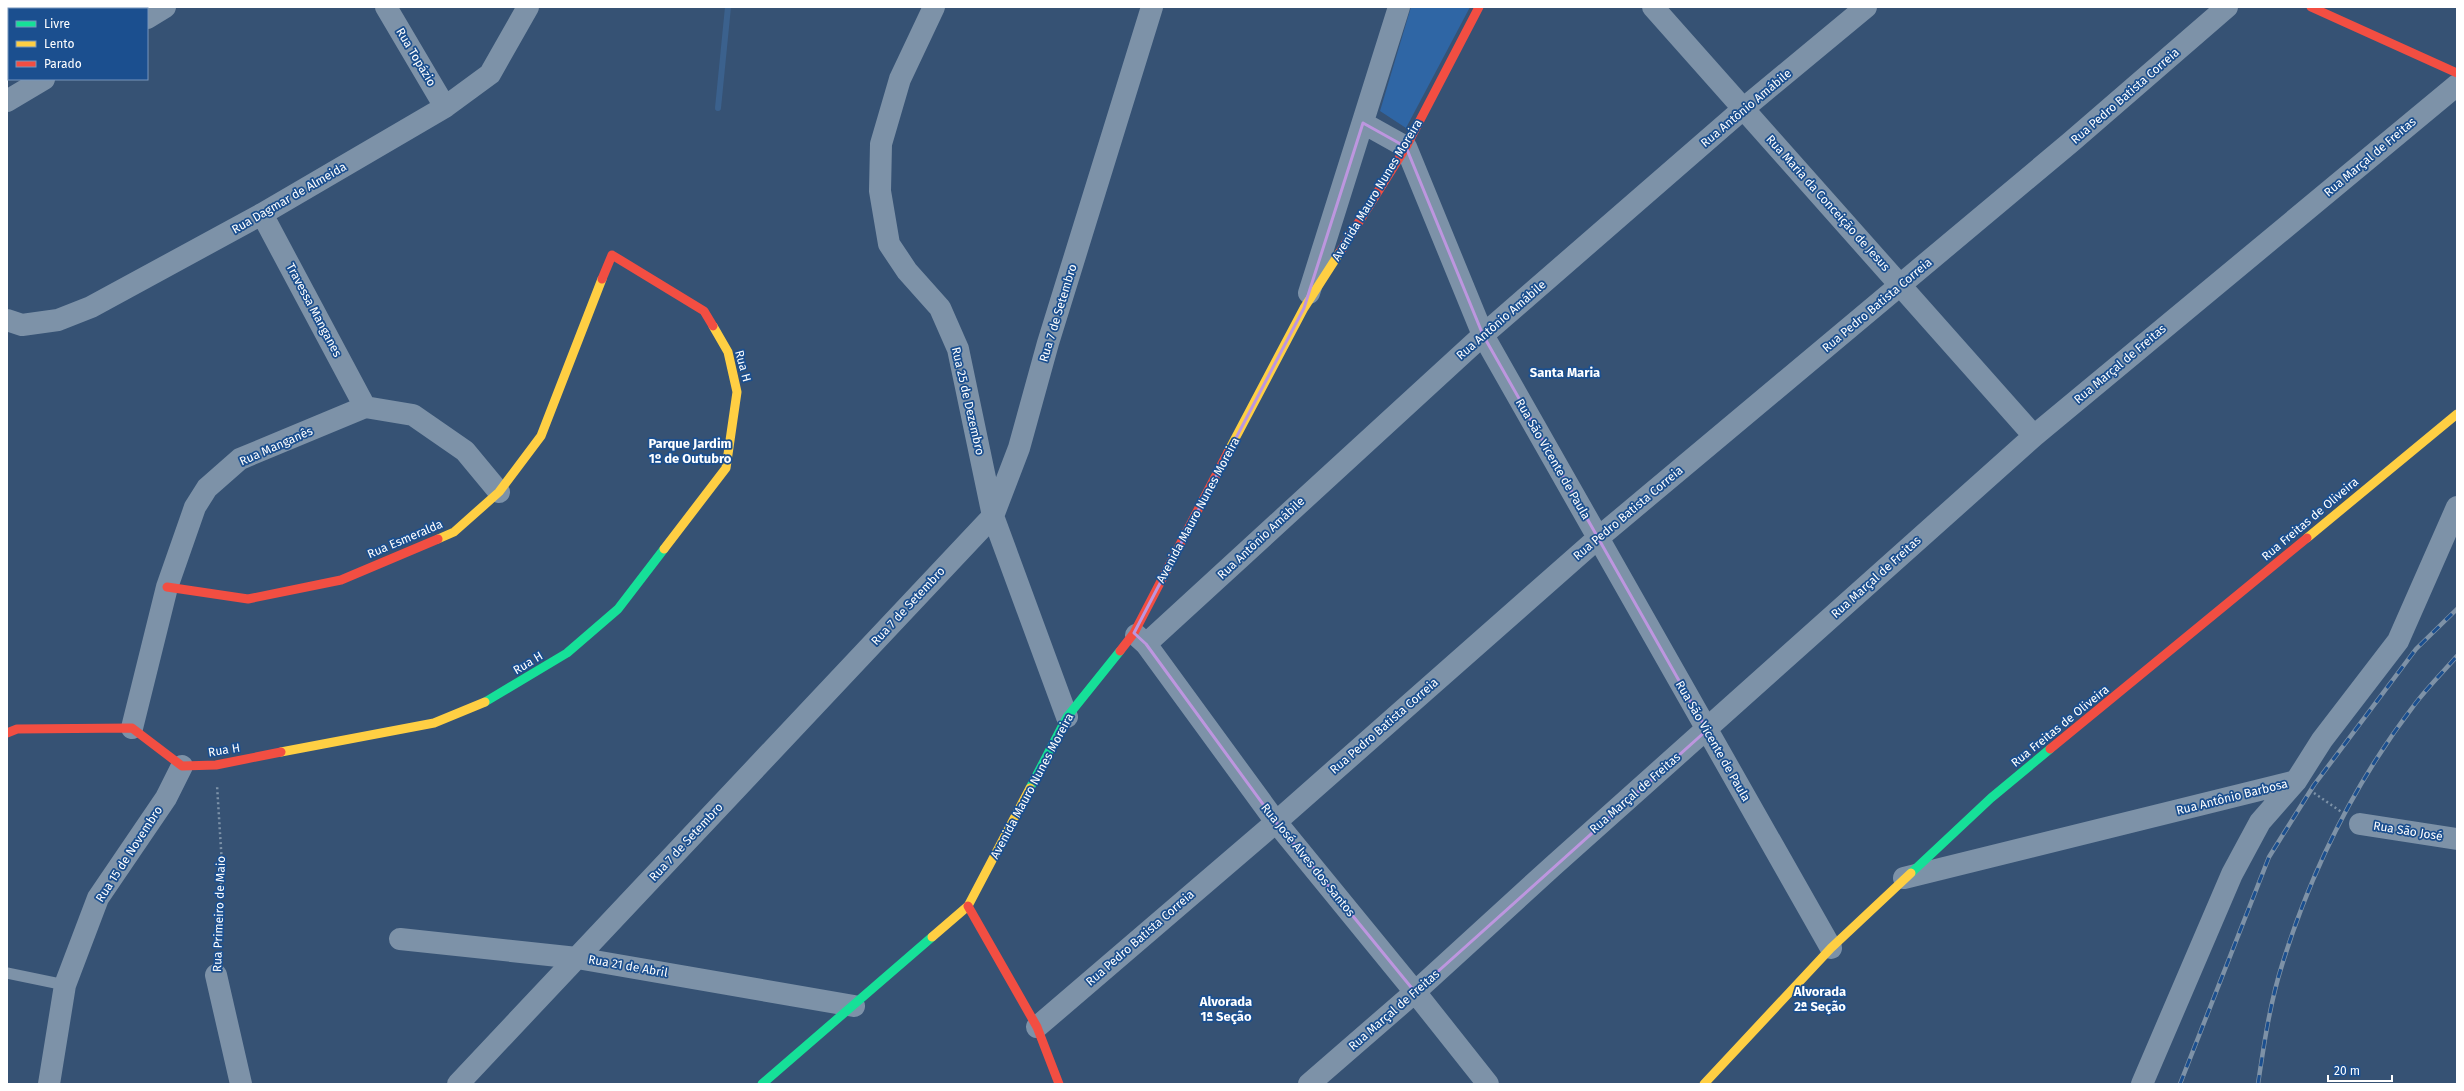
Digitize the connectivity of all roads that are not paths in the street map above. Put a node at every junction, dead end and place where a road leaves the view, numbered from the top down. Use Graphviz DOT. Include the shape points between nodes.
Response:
graph roads {
  1 [pos="165,7"];
  2 [pos="386,7"];
  3 [pos="528,7"];
  4 [pos="934,7"];
  5 [pos="1152,7"];
  6 [pos="1399,7"];
  7 [pos="1479,7"];
  8 [pos="1653,7"];
  9 [pos="1866,7"];
  10 [pos="2227,7"];
  11 [pos="2311,7"];
  12 [pos="148,17"];
  13 [pos="2457,73"];
  14 [pos="42,80"];
  15 [pos="2457,85"];
  16 [pos="7,101"];
  17 [pos="445,107"];
  18 [pos="1743,109"];
  19 [pos="1363,124"];
  20 [pos="1406,147"];
  21 [pos="262,214"];
  22 [pos="612,255"];
  23 [pos="1901,285"];
  24 [pos="1304,308"];
  25 [pos="7,320"];
  26 [pos="1483,335"];
  27 [pos="365,407"];
  28 [pos="2457,414"];
  29 [pos="2034,436"];
  30 [pos="499,492"];
  31 [pos="2457,507"];
  32 [pos="993,516"];
  33 [pos="1598,538"];
  34 [pos="167,587"];
  35 [pos="1140,639"];
  36 [pos="1067,717"];
  37 [pos="132,728"];
  38 [pos="1707,730"];
  39 [pos="7,733"];
  40 [pos="182,766"];
  41 [pos="2296,781"];
  42 [pos="1276,822"];
  43 [pos="2360,824"];
  44 [pos="2457,839"];
  45 [pos="1904,878"];
  46 [pos="968,906"];
  47 [pos="400,939"];
  48 [pos="1831,948"];
  49 [pos="577,958"];
  50 [pos="7,973"];
  51 [pos="216,975"];
  52 [pos="65,985"];
  53 [pos="1416,992"];
  54 [pos="854,1006"];
  55 [pos="1037,1027"];
  56 [pos="49,1084"];
  57 [pos="241,1084"];
  58 [pos="458,1084"];
  59 [pos="762,1084"];
  60 [pos="1059,1084"];
  61 [pos="1309,1084"];
  62 [pos="1488,1084"];
  63 [pos="1704,1084"];
  64 [pos="2142,1084"];
  1 -- 12 [label="street"];
  2 -- 17 [label="street, Rua Topázio"];
  3 -- 17 [label="street, Rua Dagmar de Almeida" via="490,74"];
  4 -- 32 [label="street, Rua 25 de Dezembro" via="900,79 881,144 880,191 889,244 907,271 940,308 958,349"];
  5 -- 32 [label="street, Rua 7 de Setembro" via="1048,342 1019,448"];
  6 -- 19 [label="street, Avenida Mauro Nunes Moreira"];
  7 -- 20 [label="street, Avenida Mauro Nunes Moreira"];
  8 -- 18 [label="street, Rua Maria da Conceição de Jesus"];
  9 -- 18 [label="street, Rua Antônio Amábile"];
  10 -- 23 [label="street, Rua Pedro Batista Correia"];
  11 -- 13 [label="street"];
  14 -- 16 [label="street"];
  15 -- 29 [label="street, Rua Marçal de Freitas"];
  17 -- 21 [label="street, Rua Dagmar de Almeida"];
  18 -- 23 [label="street, Rua Maria da Conceição de Jesus"];
  18 -- 26 [label="street, Rua Antônio Amábile"];
  19 -- 20 [label="street"];
  19 -- 24 [label="street, Avenida Mauro Nunes Moreira"];
  20 -- 24 [label="street, Avenida Mauro Nunes Moreira"];
  20 -- 26 [label="street, Rua São Vicente de Paula"];
  21 -- 25 [label="street, Rua Dagmar de Almeida" via="91,307 58,320 22,324"];
  21 -- 27 [label="street, Travessa Manganes"];
  22 -- 30 [label="street, Rua Esmeralda" via="541,436"];
  22 -- 40 [label="street, Rua H" via="704,311 728,352 737,392 726,468 618,609 567,653 490,700 434,723 216,765"];
  23 -- 29 [label="street, Rua Maria da Conceição de Jesus"];
  23 -- 33 [label="street, Rua Pedro Batista Correia"];
  24 -- 35 [label="street, Avenida Mauro Nunes Moreira"];
  26 -- 33 [label="street, Rua São Vicente de Paula"];
  26 -- 35 [label="street, Rua Antônio Amábile"];
  27 -- 30 [label="street" via="413,415 465,451"];
  27 -- 34 [label="street, Rua Manganês" via="240,459 207,488 195,507"];
  28 -- 45 [label="street, Rua Freitas de Oliveira" via="1991,798"];
  29 -- 38 [label="street, Rua Marçal de Freitas"];
  30 -- 34 [label="street, Rua Esmeralda" via="454,532 341,580 248,599"];
  31 -- 41 [label="street, Rua Antônio Barbosa" via="2398,641 2322,740"];
  32 -- 36 [label="street, Rua 25 de Dezembro"];
  32 -- 49 [label="street, Rua 7 de Setembro"];
  33 -- 38 [label="street, Rua São Vicente de Paula"];
  33 -- 42 [label="street, Rua Pedro Batista Correia"];
  34 -- 37 [label="street, Rua Manganês"];
  35 -- 36 [label="street, Avenida Mauro Nunes Moreira"];
  35 -- 42 [label="street, Rua José Alves dos Santos"];
  36 -- 46 [label="street, Avenida Mauro Nunes Moreira"];
  37 -- 39 [label="street" via="17,730"];
  37 -- 40 [label="street"];
  38 -- 48 [label="street, Rua São Vicente de Paula"];
  38 -- 53 [label="street, Rua Marçal de Freitas"];
  40 -- 52 [label="street, Rua 15 de Novembro" via="166,798 98,898"];
  41 -- 45 [label="street, Rua Antônio Barbosa"];
  41 -- 64 [label="street" via="2260,822 2232,874"];
  42 -- 53 [label="street, Rua José Alves dos Santos"];
  42 -- 55 [label="street, Rua Pedro Batista Correia"];
  43 -- 44 [label="street, Rua São José"];
  45 -- 48 [label="street, Rua Freitas de Oliveira"];
  46 -- 54 [label="street, Avenida Mauro Nunes Moreira"];
  46 -- 55 [label="street"];
  47 -- 49 [label="street, Rua 21 de Abril"];
  48 -- 63 [label="street, Rua Freitas de Oliveira"];
  49 -- 54 [label="street, Rua 21 de Abril"];
  49 -- 58 [label="street, Rua 7 de Setembro"];
  50 -- 52 [label="lane"];
  51 -- 57 [label="street, Rua Primeiro de Maio"];
  52 -- 56 [label="street, Rua 15 de Novembro"];
  53 -- 61 [label="street, Rua Marçal de Freitas"];
  53 -- 62 [label="street, Rua José Alves dos Santos"];
  54 -- 59 [label="street, Avenida Mauro Nunes Moreira"];
  55 -- 60 [label="street"];
}
